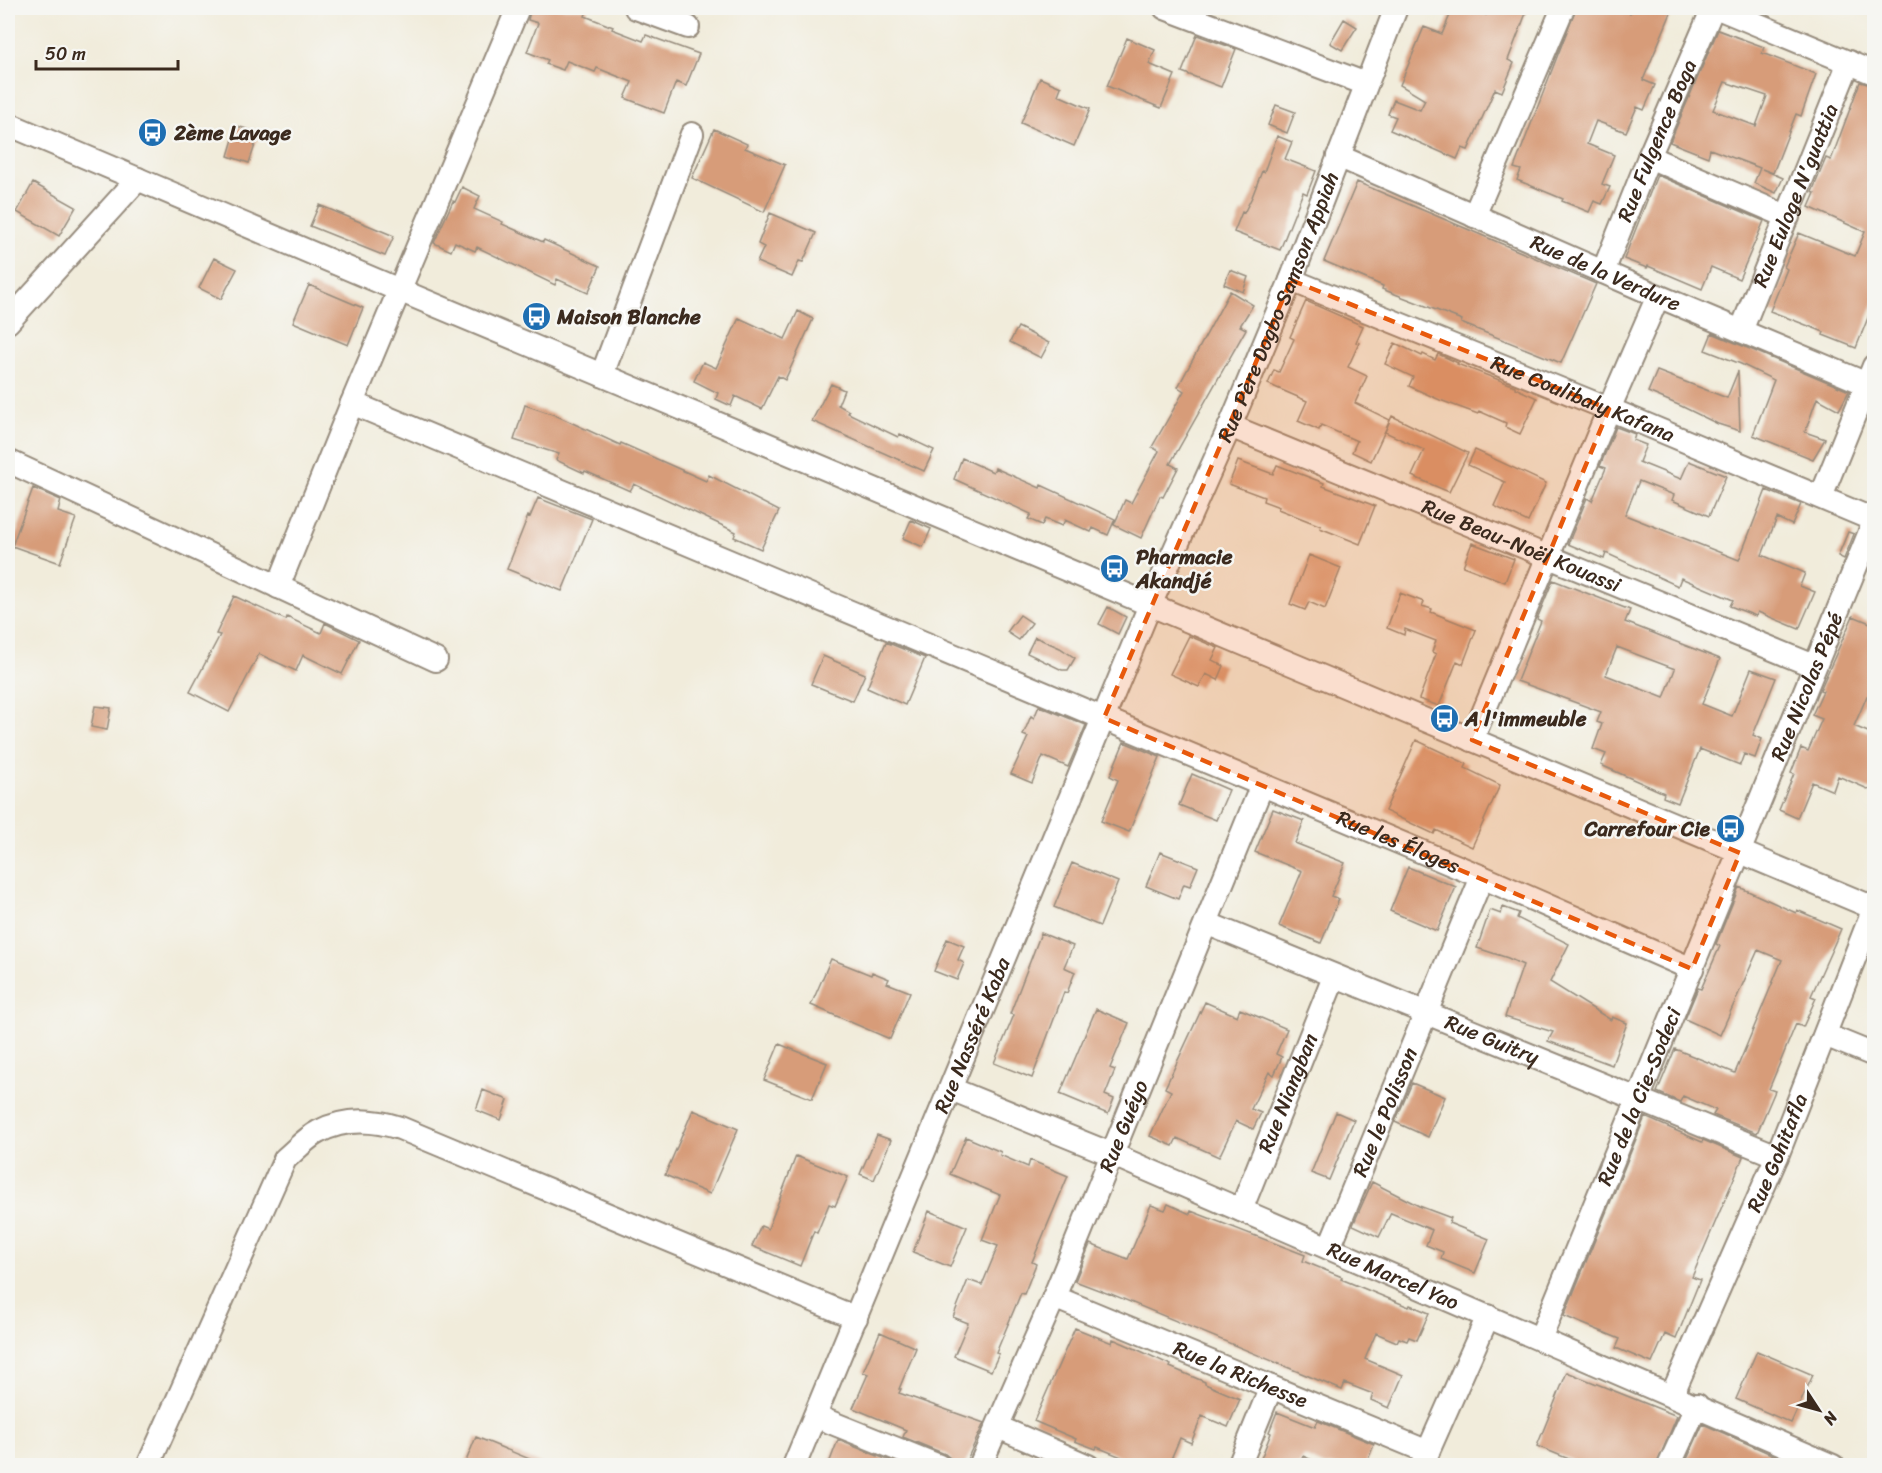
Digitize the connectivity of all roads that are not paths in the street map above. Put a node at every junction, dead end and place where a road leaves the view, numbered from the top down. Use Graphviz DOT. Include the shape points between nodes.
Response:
graph roads {
  1 [pos="518,8"];
  2 [pos="636,8"];
  3 [pos="1166,8"];
  4 [pos="1396,8"];
  5 [pos="1563,8"];
  6 [pos="1713,8"];
  7 [pos="1718,8"];
  8 [pos="688,27"];
  9 [pos="1850,62"];
  10 [pos="1875,73"];
  11 [pos="1366,84"];
  12 [pos="8,124"];
  13 [pos="692,134"];
  14 [pos="1338,156"];
  15 [pos="1649,157"];
  16 [pos="138,179"];
  17 [pos="1474,216"];
  18 [pos="1788,217"];
  19 [pos="1603,272"];
  20 [pos="1292,280"];
  21 [pos="399,290"];
  22 [pos="1658,296"];
  23 [pos="8,322"];
  24 [pos="1741,331"];
  25 [pos="602,375"];
  26 [pos="1872,379"];
  27 [pos="352,403"];
  28 [pos="1609,409"];
  29 [pos="1230,426"];
  30 [pos="8,461"];
  31 [pos="1821,497"];
  32 [pos="1875,521"];
  33 [pos="1549,557"];
  34 [pos="278,586"];
  35 [pos="1150,605"];
  36 [pos="436,660"];
  37 [pos="1814,666"];
  38 [pos="1104,718"];
  39 [pos="1472,740"];
  40 [pos="1262,785"];
  41 [pos="1740,853"];
  42 [pos="1482,877"];
  43 [pos="1874,908"];
  44 [pos="1206,923"];
  45 [pos="1692,969"];
  46 [pos="1334,977"];
  47 [pos="1426,1014"];
  48 [pos="1825,1035"];
  49 [pos="1875,1054"];
  50 [pos="951,1089"];
  51 [pos="1639,1100"];
  52 [pos="1111,1154"];
  53 [pos="1777,1156"];
  54 [pos="1241,1210"];
  55 [pos="1329,1248"];
  56 [pos="1054,1297"];
  57 [pos="1488,1316"];
  58 [pos="856,1318"];
  59 [pos="1540,1339"];
  60 [pos="1271,1387"];
  61 [pos="1672,1395"];
  62 [pos="1697,1405"];
  63 [pos="815,1416"];
  64 [pos="998,1427"];
  65 [pos="1425,1459"];
  66 [pos="148,1466"];
  67 [pos="794,1466"];
  68 [pos="939,1466"];
  69 [pos="980,1466"];
  70 [pos="1088,1466"];
  71 [pos="1239,1466"];
  72 [pos="1669,1466"];
  73 [pos="1833,1466"];
  1 -- 21 [label="street"];
  2 -- 8 [label="street"];
  3 -- 11 [label="street"];
  4 -- 11 [label="street, Rue Père Dogbo Samson Appiah"];
  5 -- 17 [label="street"];
  6 -- 15 [label="street, Rue Fulgence Boga"];
  7 -- 9 [label="street"];
  9 -- 10 [label="street"];
  9 -- 18 [label="street, Rue Euloge N'guattia"];
  11 -- 14 [label="street, Rue Père Dogbo Samson Appiah"];
  12 -- 16 [label="street"];
  13 -- 25 [label="street"];
  14 -- 17 [label="street, Rue de la Verdure"];
  14 -- 20 [label="street, Rue Père Dogbo Samson Appiah"];
  15 -- 18 [label="street"];
  15 -- 19 [label="street, Rue Fulgence Boga"];
  16 -- 21 [label="street"];
  16 -- 23 [label="street"];
  17 -- 19 [label="street, Rue de la Verdure"];
  18 -- 24 [label="street, Rue Euloge N'guattia"];
  19 -- 22 [label="street, Rue de la Verdure"];
  20 -- 28 [label="street, Rue Coulibaly Kafana"];
  20 -- 29 [label="street, Rue Père Dogbo Samson Appiah"];
  21 -- 25 [label="street"];
  21 -- 27 [label="street"];
  22 -- 24 [label="street, Rue de la Verdure"];
  22 -- 28 [label="street"];
  24 -- 26 [label="street, Rue de la Verdure"];
  25 -- 35 [label="street"];
  26 -- 31 [label="street"];
  27 -- 34 [label="street"];
  27 -- 38 [label="street, Rue les Éloges"];
  28 -- 31 [label="street, Rue Coulibaly Kafana"];
  28 -- 33 [label="street"];
  29 -- 33 [label="street, Rue Beau-Noël Kouassi"];
  29 -- 35 [label="street, Rue Père Dogbo Samson Appiah"];
  30 -- 34 [label="street"];
  31 -- 32 [label="street, Rue Coulibaly Kafana"];
  32 -- 37 [label="street, Rue Nicolas Pépé"];
  33 -- 37 [label="street, Rue Beau-Noël Kouassi"];
  33 -- 39 [label="street"];
  34 -- 36 [label="street"];
  35 -- 38 [label="street, Rue Nasséré Kaba"];
  35 -- 39 [label="street"];
  37 -- 41 [label="street, Rue Nicolas Pépé"];
  38 -- 40 [label="street, Rue les Éloges"];
  38 -- 50 [label="street, Rue Nasséré Kaba"];
  39 -- 41 [label="street"];
  40 -- 42 [label="street, Rue les Éloges"];
  40 -- 44 [label="street, Rue Guéyo"];
  41 -- 43 [label="street"];
  41 -- 45 [label="street, Rue de la Cie-Sodeci"];
  42 -- 45 [label="street, Rue les Éloges"];
  42 -- 47 [label="street, Rue le Polisson"];
  43 -- 48 [label="street, Rue Gohitafla"];
  44 -- 46 [label="street, Rue Guitry"];
  44 -- 52 [label="street, Rue Guéyo"];
  45 -- 51 [label="street, Rue de la Cie-Sodeci"];
  46 -- 47 [label="street, Rue Guitry"];
  46 -- 54 [label="street, Rue Niangban"];
  47 -- 51 [label="street, Rue Guitry"];
  47 -- 55 [label="street, Rue le Polisson"];
  48 -- 49 [label="street"];
  48 -- 53 [label="street, Rue Gohitafla"];
  50 -- 52 [label="street, Rue Marcel Yao"];
  50 -- 58 [label="street, Rue Nasséré Kaba"];
  51 -- 53 [label="street, Rue Guitry"];
  51 -- 59 [label="street, Rue de la Cie-Sodeci"];
  52 -- 54 [label="street, Rue Marcel Yao"];
  52 -- 56 [label="street, Rue Guéyo"];
  53 -- 61 [label="street, Rue Gohitafla"];
  54 -- 55 [label="street, Rue Marcel Yao"];
  55 -- 57 [label="street, Rue Marcel Yao"];
  56 -- 60 [label="street, Rue la Richesse"];
  56 -- 64 [label="street, Rue Guéyo"];
  57 -- 59 [label="street, Rue Marcel Yao"];
  57 -- 65 [label="street"];
  58 -- 63 [label="street, Rue Nasséré Kaba"];
  58 -- 66 [label="street" via="400,1128 380,1121 354,1120 318,1132 285,1159"];
  59 -- 61 [label="street, Rue Marcel Yao"];
  60 -- 65 [label="street, Rue la Richesse"];
  60 -- 71 [label="street"];
  61 -- 62 [label="street, Rue Marcel Yao"];
  62 -- 72 [label="street"];
  62 -- 73 [label="street, Rue Marcel Yao"];
  63 -- 67 [label="street, Rue Nasséré Kaba"];
  63 -- 68 [label="street"];
  64 -- 69 [label="street, Rue Guéyo"];
  64 -- 70 [label="street"];
}
